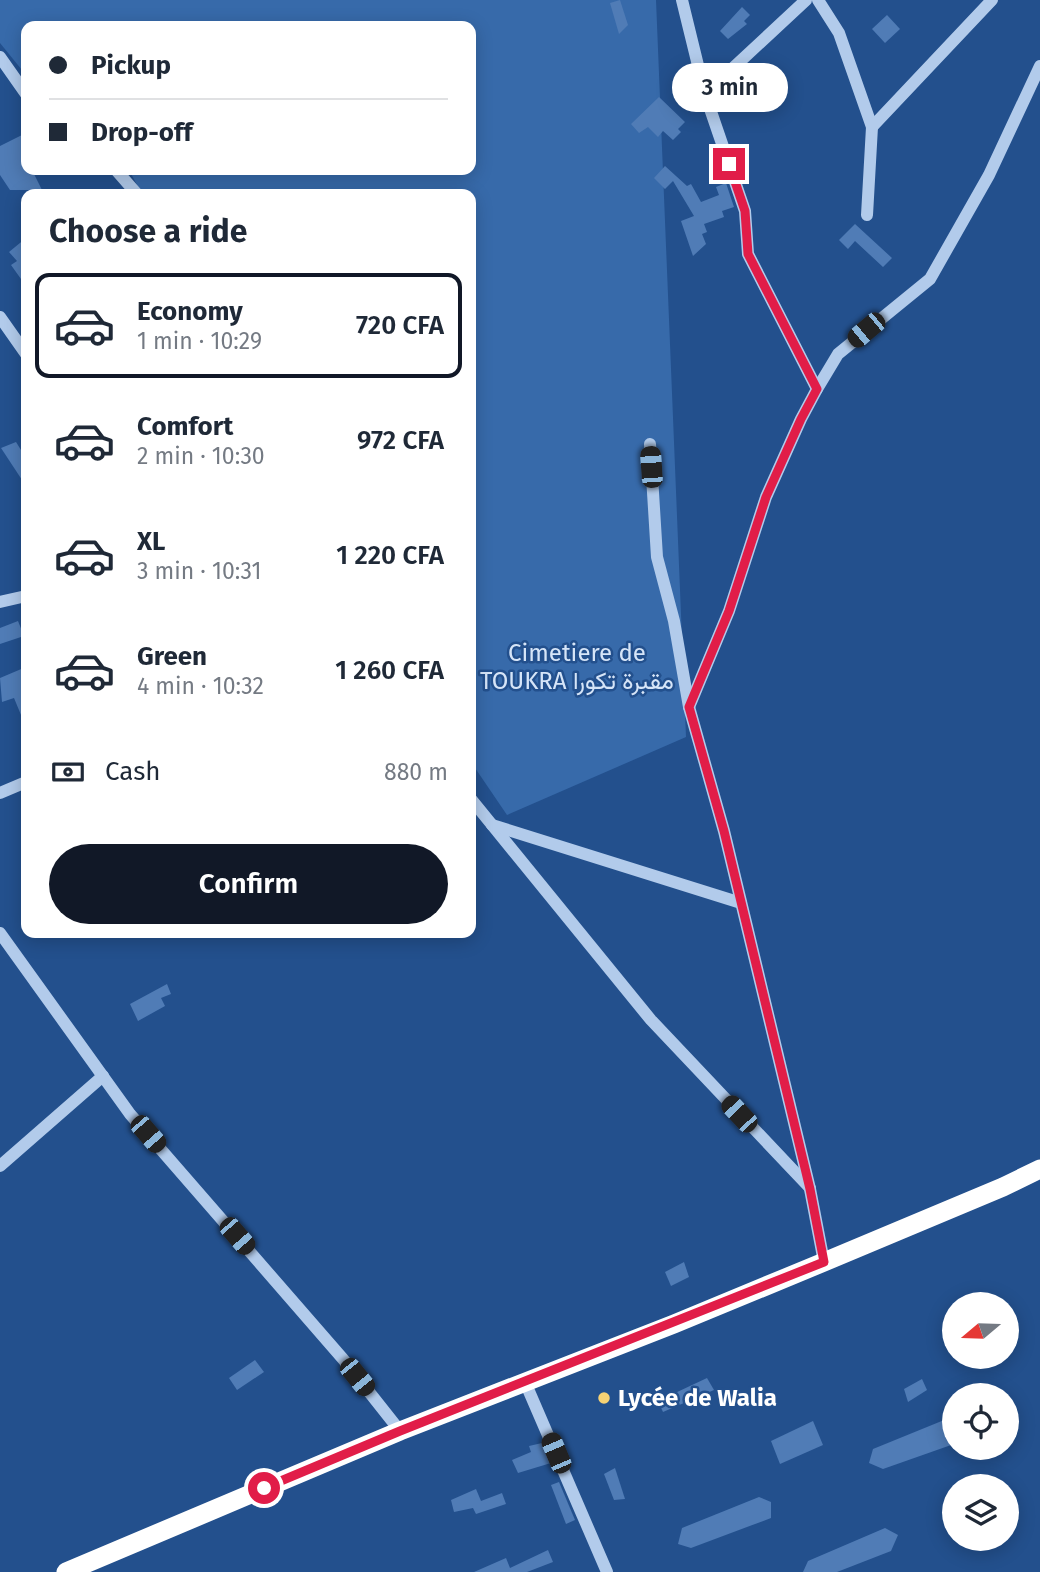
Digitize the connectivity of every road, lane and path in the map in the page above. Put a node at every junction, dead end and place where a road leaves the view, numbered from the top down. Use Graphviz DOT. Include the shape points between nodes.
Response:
graph roads {
  1 [pos="682,0"];
  2 [pos="806,0"];
  3 [pos="818,0"];
  4 [pos="992,0"];
  5 [pos="0,57"];
  6 [pos="1040,66"];
  7 [pos="21,86"];
  8 [pos="705,94"];
  9 [pos="872,127"];
  10 [pos="120,175"];
  11 [pos="133,189"];
  12 [pos="867,215"];
  13 [pos="0,317"];
  14 [pos="21,348"];
  15 [pos="817,389"];
  16 [pos="650,444"];
  17 [pos="21,597"];
  18 [pos="0,601"];
  19 [pos="689,707"];
  20 [pos="21,784"];
  21 [pos="0,793"];
  22 [pos="476,805"];
  23 [pos="492,825"];
  24 [pos="741,903"];
  25 [pos="0,933"];
  26 [pos="103,1076"];
  27 [pos="0,1166"];
  28 [pos="1040,1169"];
  29 [pos="810,1189"];
  30 [pos="824,1262"];
  31 [pos="525,1382"];
  32 [pos="400,1431"];
  33 [pos="102,1565"];
  34 [pos="66,1572"];
  35 [pos="607,1572"];
  1 -- 8 [label="street"];
  2 -- 8 [label="street"];
  3 -- 9 [label="street" via="839,33"];
  4 -- 9 [label="street"];
  5 -- 7 [label="street"];
  6 -- 15 [label="street" via="989,175 930,279 838,354"];
  8 -- 15 [label="street" via="745,211 748,254"];
  9 -- 12 [label="street"];
  10 -- 11 [label="street"];
  13 -- 14 [label="street"];
  15 -- 19 [label="street" via="766,497 729,611"];
  16 -- 19 [label="street" via="657,557"];
  17 -- 18 [label="street"];
  19 -- 24 [label="street"];
  20 -- 21 [label="street"];
  22 -- 23 [label="street"];
  23 -- 24 [label="street"];
  23 -- 29 [label="street" via="651,1020"];
  24 -- 29 [label="street"];
  25 -- 26 [label="street"];
  26 -- 27 [label="street"];
  26 -- 32 [label="street" via="130,1114"];
  28 -- 30 [label="highway"];
  29 -- 30 [label="street"];
  30 -- 31 [label="highway"];
  31 -- 32 [label="highway"];
  31 -- 35 [label="street"];
  32 -- 33 [label="highway"];
  33 -- 34 [label="highway"];
}
